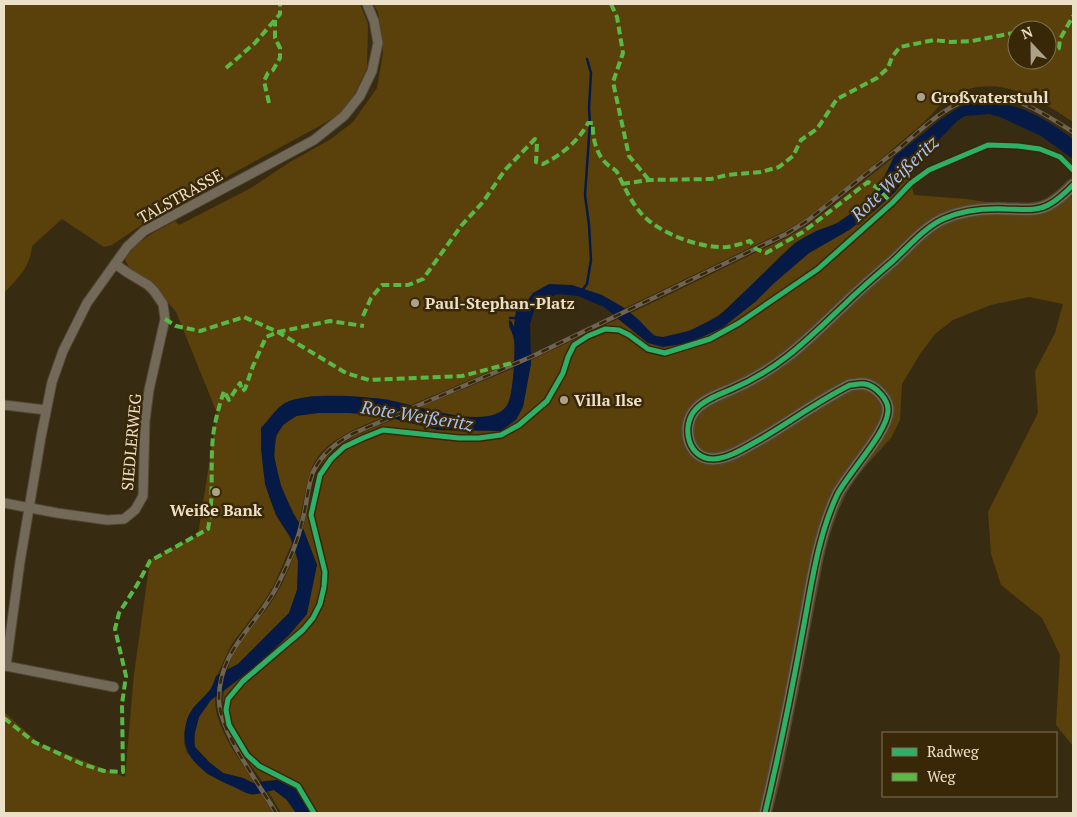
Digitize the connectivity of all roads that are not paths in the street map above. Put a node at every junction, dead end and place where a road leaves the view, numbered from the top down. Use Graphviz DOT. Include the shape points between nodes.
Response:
graph roads {
  1 [pos="366,4"];
  2 [pos="1073,185"];
  3 [pos="115,264"];
  4 [pos="4,405"];
  5 [pos="46,410"];
  6 [pos="4,503"];
  7 [pos="30,508"];
  8 [pos="114,687"];
  9 [pos="765,813"];
  1 -- 3 [label="street, TALSTRASSE" via="374,21 378,44 372,71 360,96 344,116 314,140 144,231"];
  2 -- 9 [label="street" via="1049,205 1026,210 974,210 942,220 865,285 789,356 744,384 704,402 690,417 687,435 691,445 699,455 713,459 745,448 850,385 865,384 874,388 887,404 882,430 838,494 826,524"];
  3 -- 5 [label="street, TALSTRASSE" via="87,304 63,351"];
  3 -- 7 [label="street, SIEDLERWEG" via="154,291 162,304 165,319 145,422 143,496 135,510 124,519 107,520"];
  4 -- 5 [label="street"];
  5 -- 7 [label="street, TALSTRASSE"];
  6 -- 7 [label="street, SIEDLERWEG"];
  7 -- 8 [label="street, TALSTRASSE" via="6,666"];
}
